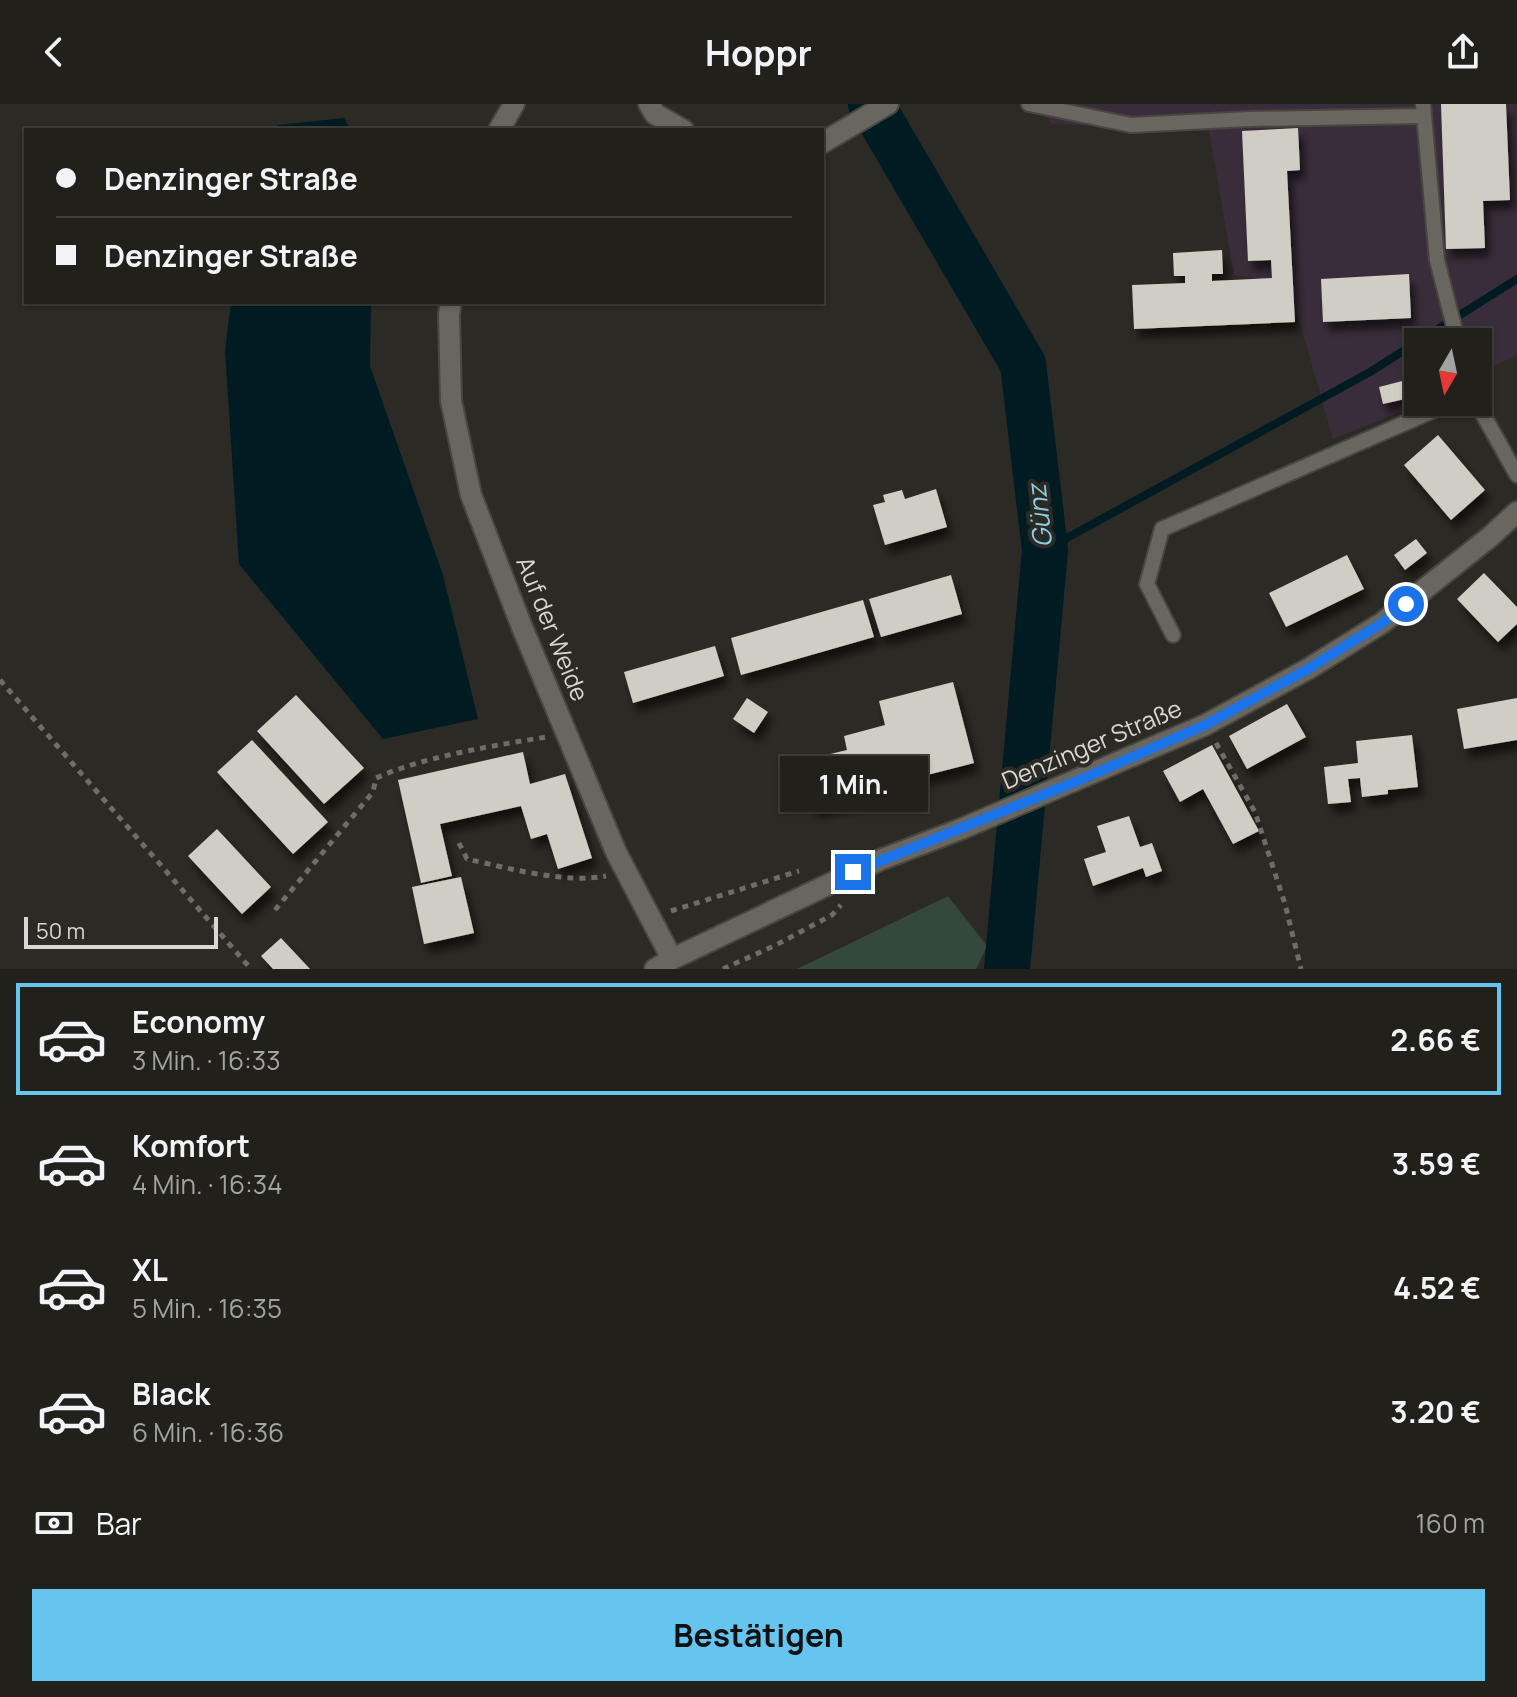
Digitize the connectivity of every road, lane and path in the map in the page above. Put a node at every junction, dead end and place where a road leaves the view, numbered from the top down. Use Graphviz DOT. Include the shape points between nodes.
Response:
graph roads {
  1 [pos="514,104"];
  2 [pos="649,104"];
  3 [pos="888,104"];
  4 [pos="1029,104"];
  5 [pos="1423,110"];
  6 [pos="1248,112"];
  7 [pos="500,128"];
  8 [pos="680,128"];
  9 [pos="825,142"];
  10 [pos="451,304"];
  11 [pos="1454,328"];
  12 [pos="1421,416"];
  13 [pos="1484,416"];
  14 [pos="1517,475"];
  15 [pos="1517,512"];
  16 [pos="1173,635"];
  17 [pos="0,680"];
  18 [pos="1205,725"];
  19 [pos="567,734"];
  20 [pos="459,843"];
  21 [pos="812,867"];
  22 [pos="625,870"];
  23 [pos="275,910"];
  24 [pos="651,918"];
  25 [pos="663,964"];
  26 [pos="251,969"];
  27 [pos="1301,969"];
  1 -- 7 [label="street"];
  2 -- 8 [label="street" via="655,114"];
  3 -- 9 [label="street"];
  4 -- 6 [label="lane" via="1131,125"];
  5 -- 6 [label="lane"];
  5 -- 11 [label="lane" via="1437,260"];
  10 -- 19 [label="street, Auf der Weide" via="451,401 471,495"];
  12 -- 16 [label="lane" via="1162,529 1147,584"];
  13 -- 14 [label="lane"];
  15 -- 18 [label="street, Denzinger Straße" via="1382,623"];
  17 -- 26 [label="path"];
  18 -- 25 [label="street, Denzinger Straße" via="880,860"];
  18 -- 27 [label="path" via="1255,812"];
  19 -- 22 [label="street, Auf der Weide"];
  19 -- 23 [label="path" via="401,767 376,778 373,792"];
  20 -- 22 [label="path" via="467,859 507,868 569,877 602,877"];
  21 -- 24 [label="path"];
  22 -- 24 [label="street, Auf der Weide"];
  24 -- 25 [label="street, Auf der Weide"];
}
